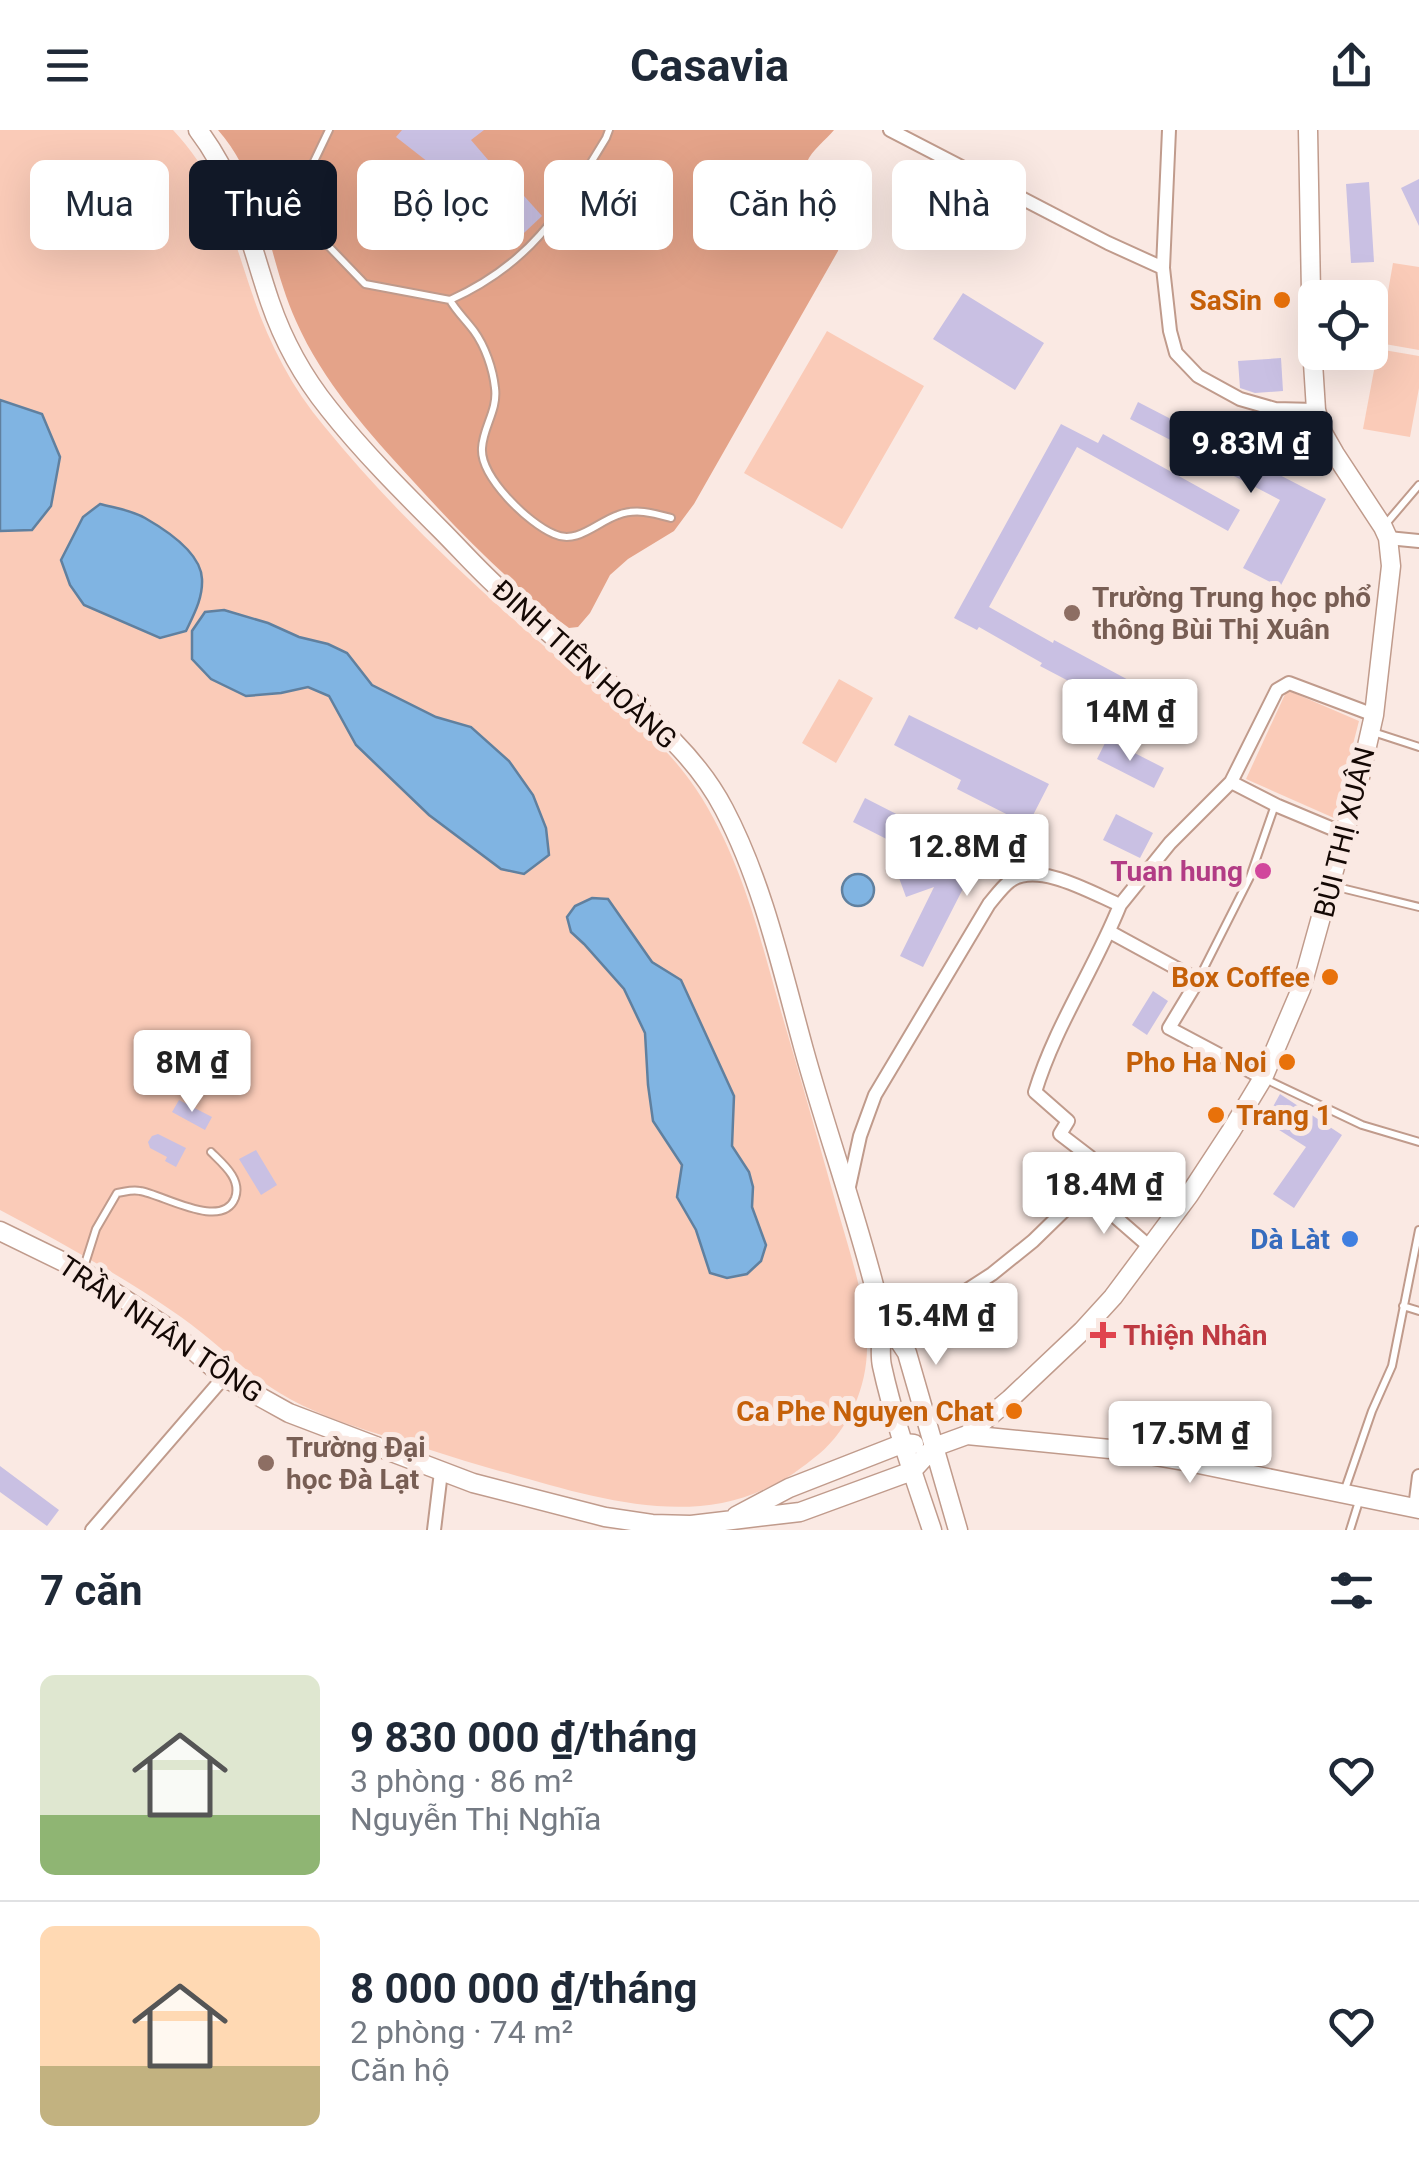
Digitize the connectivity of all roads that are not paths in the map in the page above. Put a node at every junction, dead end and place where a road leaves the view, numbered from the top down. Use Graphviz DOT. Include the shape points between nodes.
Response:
graph roads {
  1 [pos="198,130"];
  2 [pos="329,130"];
  3 [pos="609,130"];
  4 [pos="890,130"];
  5 [pos="1169,130"];
  6 [pos="1308,130"];
  7 [pos="1163,268"];
  8 [pos="450,300"];
  9 [pos="1316,410"];
  10 [pos="1419,485"];
  11 [pos="671,518"];
  12 [pos="1385,532"];
  13 [pos="1419,541"];
  14 [pos="1372,723"];
  15 [pos="1419,747"];
  16 [pos="1231,782"];
  17 [pos="1276,804"];
  18 [pos="1345,834"];
  19 [pos="1332,886"];
  20 [pos="1120,905"];
  21 [pos="1419,908"];
  22 [pos="1110,932"];
  23 [pos="1198,980"];
  24 [pos="1263,1078"];
  25 [pos="1419,1142"];
  26 [pos="211,1152"];
  27 [pos="848,1191"];
  28 [pos="1085,1193"];
  29 [pos="1419,1230"];
  30 [pos="0,1231"];
  31 [pos="1151,1248"];
  32 [pos="82,1272"];
  33 [pos="1403,1306"];
  34 [pos="1419,1311"];
  35 [pos="882,1315"];
  36 [pos="896,1336"];
  37 [pos="224,1377"];
  38 [pos="967,1435"];
  39 [pos="904,1443"];
  40 [pos="934,1446"];
  41 [pos="912,1470"];
  42 [pos="441,1472"];
  43 [pos="1419,1476"];
  44 [pos="1352,1495"];
  45 [pos="1417,1508"];
  46 [pos="727,1522"];
  47 [pos="92,1530"];
  48 [pos="434,1530"];
  49 [pos="932,1530"];
  50 [pos="958,1530"];
  51 [pos="1350,1530"];
  1 -- 27 [label="main road, ĐINH TIÊN HOÀNG" via="232,184 280,327 328,409 500,589 674,741 723,807 774,939"];
  2 -- 8 [label="lane" via="298,196 312,229 365,284"];
  3 -- 8 [label="lane" via="531,248"];
  4 -- 7 [label="street"];
  5 -- 7 [label="street"];
  6 -- 9 [label="main road"];
  7 -- 9 [label="street" via="1176,353 1198,376 1240,399"];
  8 -- 11 [label="lane" via="475,332 492,372 496,400 481,452 504,495 555,536 573,537 619,514 647,511"];
  9 -- 12 [label="main road" via="1335,454"];
  10 -- 12 [label="lane"];
  12 -- 13 [label="street"];
  12 -- 14 [label="main road, BÙI THỊ XUÂN" via="1392,566"];
  14 -- 15 [label="lane"];
  14 -- 16 [label="street" via="1289,683 1277,690"];
  14 -- 18 [label="main road, BÙI THỊ XUÂN"];
  16 -- 17 [label="street"];
  16 -- 20 [label="street" via="1188,822"];
  17 -- 18 [label="street"];
  17 -- 23 [label="lane" via="1250,877"];
  18 -- 19 [label="main road, BÙI THỊ XUÂN"];
  19 -- 21 [label="lane"];
  19 -- 24 [label="main road, BÙI THỊ XUÂN" via="1302,989"];
  20 -- 22 [label="street"];
  20 -- 27 [label="street" via="1037,873 1007,882 875,1095"];
  22 -- 23 [label="street"];
  22 -- 28 [label="street" via="1035,1092 1068,1120 1060,1134 1090,1156 1074,1181"];
  23 -- 24 [label="street" via="1169,1028"];
  24 -- 25 [label="lane" via="1362,1125"];
  24 -- 31 [label="main road, BÙI THỊ XUÂN"];
  26 -- 32 [label="lane" via="235,1181 232,1204 214,1212 135,1190 117,1193"];
  27 -- 35 [label="main road, ĐINH TIÊN HOÀNG"];
  28 -- 31 [label="street"];
  28 -- 36 [label="street" via="992,1274"];
  29 -- 33 [label="lane"];
  30 -- 32 [label="main road, TRẦN NHÂN TÔNG"];
  31 -- 38 [label="main road, BÙI THỊ XUÂN" via="1082,1330"];
  32 -- 37 [label="main road, TRẦN NHÂN TÔNG" via="165,1326"];
  33 -- 34 [label="lane"];
  33 -- 44 [label="lane" via="1392,1366 1372,1411"];
  35 -- 36 [label="main road, ĐINH TIÊN HOÀNG"];
  35 -- 39 [label="main road, ĐINH TIÊN HOÀNG" via="880,1361"];
  36 -- 40 [label="main road, ĐINH TIÊN HOÀNG"];
  37 -- 42 [label="main road, TRẦN NHÂN TÔNG" via="289,1413"];
  37 -- 47 [label="street"];
  38 -- 40 [label="main road"];
  38 -- 44 [label="main road" via="1120,1450"];
  39 -- 40 [label="main road"];
  39 -- 41 [label="main road, ĐINH TIÊN HOÀNG"];
  39 -- 46 [label="main road, TRẦN NHÂN TÔNG" via="788,1488"];
  40 -- 41 [label="main road"];
  40 -- 50 [label="main road, ĐINH TIÊN HOÀNG"];
  41 -- 46 [label="main road, TRẦN NHÂN TÔNG" via="800,1512"];
  41 -- 49 [label="main road, ĐINH TIÊN HOÀNG"];
  42 -- 46 [label="main road, TRẦN NHÂN TÔNG" via="606,1518"];
  42 -- 48 [label="street"];
  43 -- 45 [label="street"];
  44 -- 45 [label="main road"];
  44 -- 51 [label="lane"];
}
